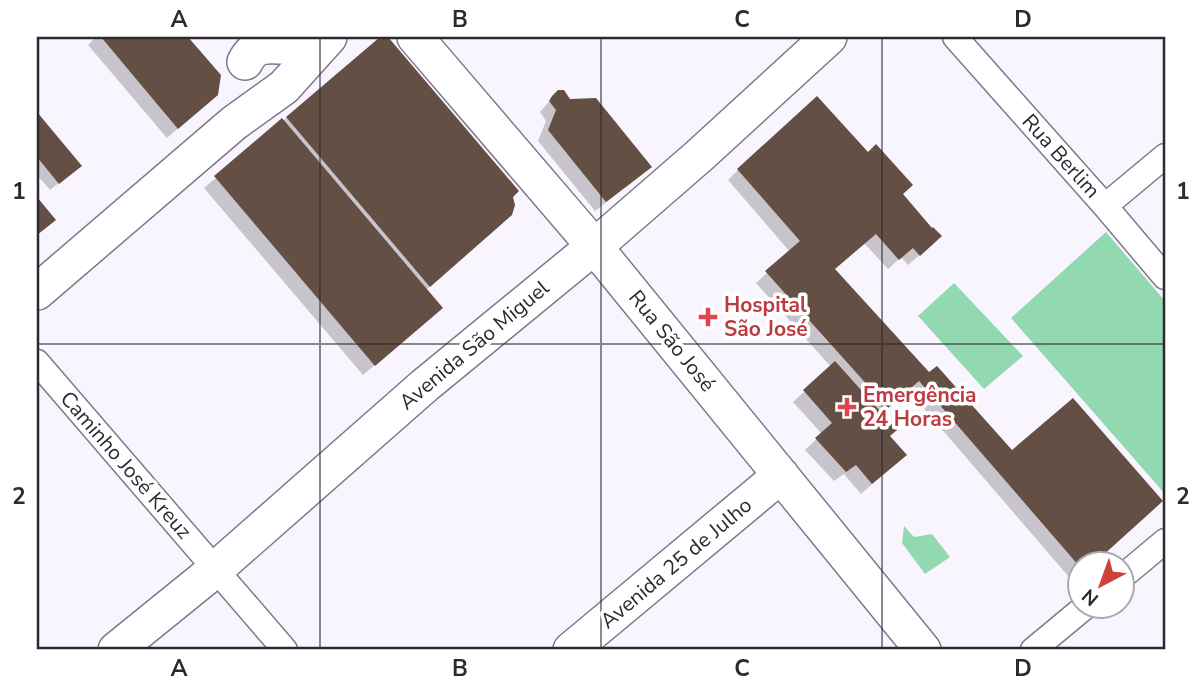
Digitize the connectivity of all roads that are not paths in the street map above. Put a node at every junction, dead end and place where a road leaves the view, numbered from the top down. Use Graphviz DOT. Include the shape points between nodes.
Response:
graph roads {
  1 [pos="415,37"];
  2 [pos="829,37"];
  3 [pos="955,37"];
  4 [pos="327,38"];
  5 [pos="250,50"];
  6 [pos="283,87"];
  7 [pos="234,123"];
  8 [pos="1165,156"];
  9 [pos="1105,206"];
  10 [pos="594,246"];
  11 [pos="1165,277"];
  12 [pos="37,292"];
  13 [pos="37,362"];
  14 [pos="780,475"];
  15 [pos="1165,541"];
  16 [pos="1136,565"];
  17 [pos="216,569"];
  18 [pos="1070,620"];
  19 [pos="116,650"];
  20 [pos="285,650"];
  21 [pos="571,650"];
  22 [pos="923,650"];
  23 [pos="1033,650"];
  1 -- 10 [label="main road, Rua São José"];
  2 -- 10 [label="main road, Avenida São Miguel"];
  3 -- 9 [label="street, Rua Berlim"];
  4 -- 5 [label="main road"];
  4 -- 6 [label="main road"];
  5 -- 6 [label="main road" via="283,50 292,74"];
  5 -- 7 [label="main road" via="245,104"];
  6 -- 7 [label="main road"];
  7 -- 12 [label="main road"];
  8 -- 9 [label="street"];
  9 -- 11 [label="street, Rua Berlim"];
  10 -- 14 [label="main road, Rua São José"];
  10 -- 17 [label="main road, Avenida São Miguel" via="424,386"];
  13 -- 17 [label="street, Caminho José Kreuz"];
  14 -- 21 [label="main road, Avenida 25 de Julho"];
  14 -- 22 [label="main road, Rua São José"];
  15 -- 16 [label="street"];
  17 -- 19 [label="main road, Avenida São Miguel"];
  17 -- 20 [label="street, Caminho José Kreuz"];
  18 -- 23 [label="street"];
}
